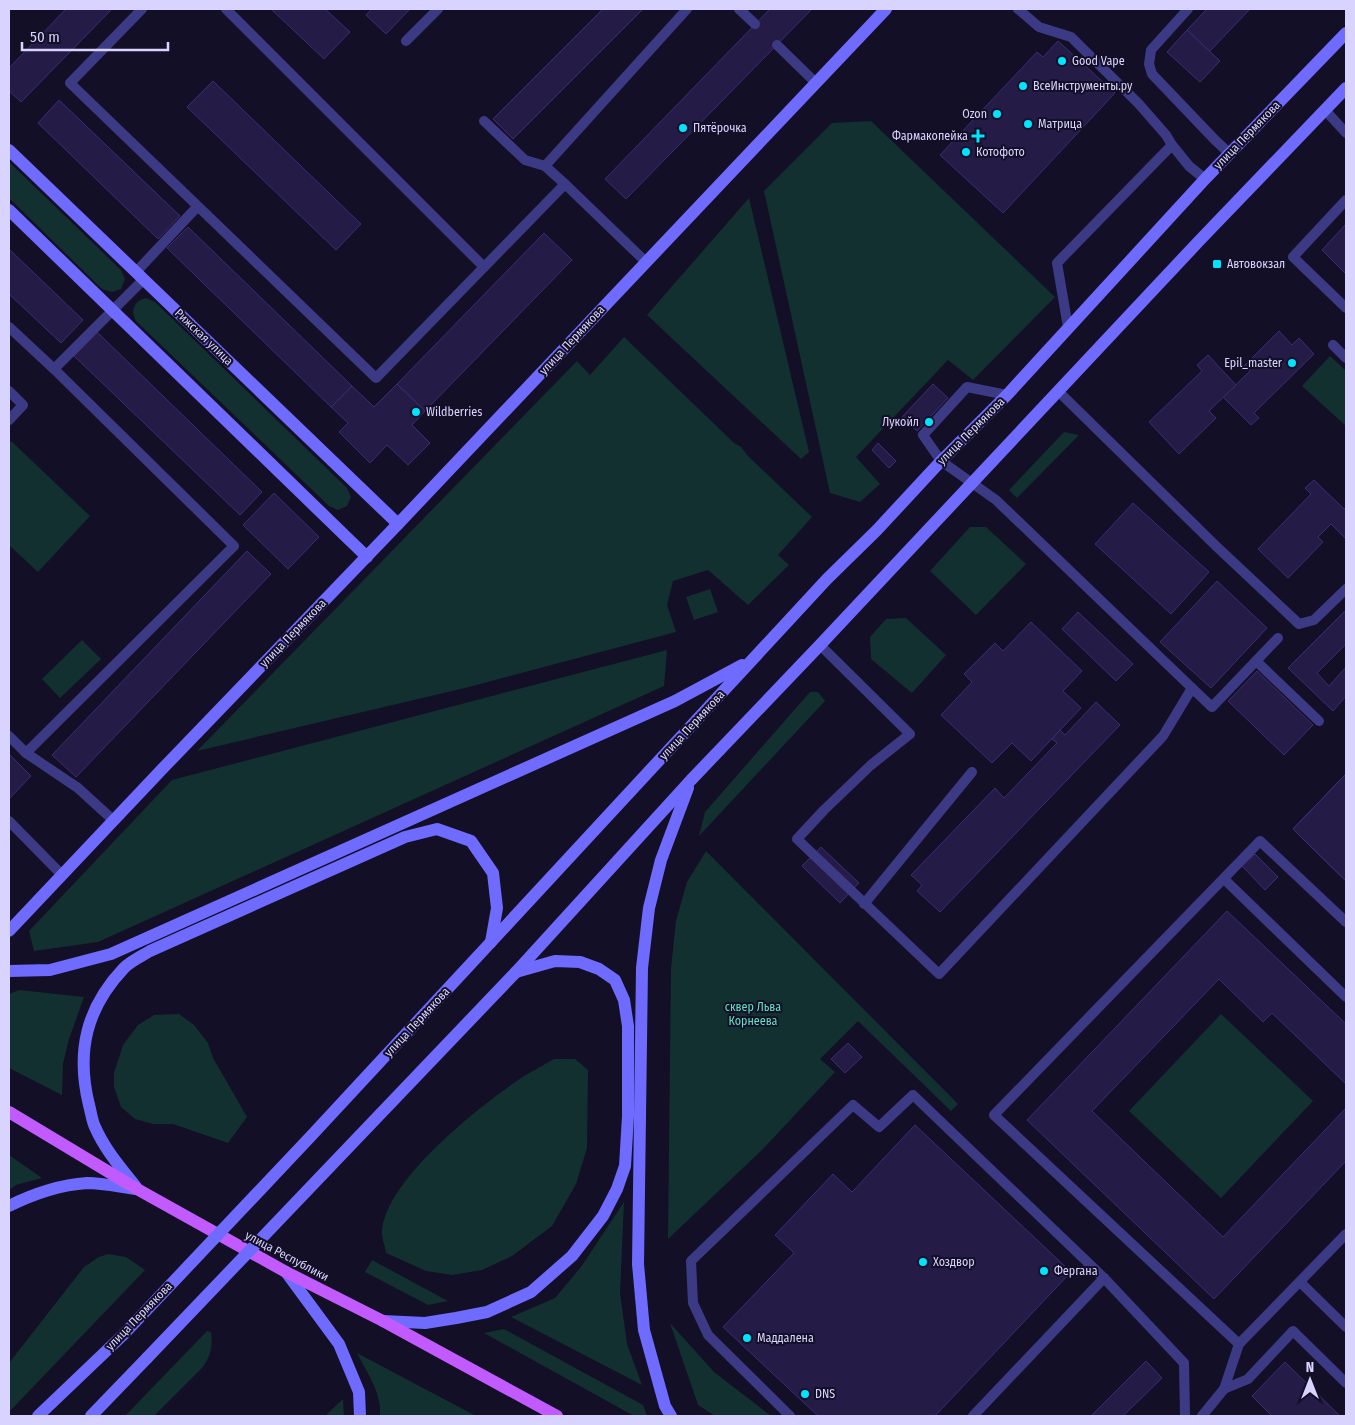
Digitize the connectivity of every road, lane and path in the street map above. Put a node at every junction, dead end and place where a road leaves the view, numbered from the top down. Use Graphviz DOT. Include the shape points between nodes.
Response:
graph roads {
  1 [pos="142,9"];
  2 [pos="226,9"];
  3 [pos="438,9"];
  4 [pos="687,9"];
  5 [pos="739,9"];
  6 [pos="886,9"];
  7 [pos="1018,9"];
  8 [pos="1188,9"];
  9 [pos="755,24"];
  10 [pos="1346,33"];
  11 [pos="406,41"];
  12 [pos="777,45"];
  13 [pos="816,83"];
  14 [pos="1346,88"];
  15 [pos="1326,110"];
  16 [pos="484,121"];
  17 [pos="1346,132"];
  18 [pos="1172,145"];
  19 [pos="9,150"];
  20 [pos="1229,152"];
  21 [pos="544,166"];
  22 [pos="1205,178"];
  23 [pos="565,184"];
  24 [pos="1346,200"];
  25 [pos="197,207"];
  26 [pos="9,210"];
  27 [pos="646,262"];
  28 [pos="484,267"];
  29 [pos="140,275"];
  30 [pos="1346,308"];
  31 [pos="112,311"];
  32 [pos="9,327"];
  33 [pos="1068,327"];
  34 [pos="1333,344"];
  35 [pos="1346,358"];
  36 [pos="54,369"];
  37 [pos="1058,391"];
  38 [pos="9,392"];
  39 [pos="1007,395"];
  40 [pos="9,420"];
  41 [pos="941,461"];
  42 [pos="972,482"];
  43 [pos="398,524"];
  44 [pos="367,557"];
  45 [pos="1346,588"];
  46 [pos="1278,638"];
  47 [pos="820,645"];
  48 [pos="751,661"];
  49 [pos="1256,662"];
  50 [pos="1192,688"];
  51 [pos="1319,721"];
  52 [pos="9,736"];
  53 [pos="26,753"];
  54 [pos="972,772"];
  55 [pos="691,780"];
  56 [pos="113,820"];
  57 [pos="9,821"];
  58 [pos="62,875"];
  59 [pos="1224,879"];
  60 [pos="864,904"];
  61 [pos="1346,922"];
  62 [pos="9,931"];
  63 [pos="491,942"];
  64 [pos="9,971"];
  65 [pos="516,972"];
  66 [pos="1346,997"];
  67 [pos="9,1112"];
  68 [pos="138,1189"];
  69 [pos="9,1206"];
  70 [pos="1346,1234"];
  71 [pos="286,1272"];
  72 [pos="1104,1278"];
  73 [pos="1300,1282"];
  74 [pos="383,1321"];
  75 [pos="1346,1327"];
  76 [pos="1239,1344"];
  77 [pos="1346,1383"];
  78 [pos="1224,1389"];
  79 [pos="41,1413"];
  80 [pos="31,1416"];
  81 [pos="91,1416"];
  82 [pos="360,1416"];
  83 [pos="558,1416"];
  84 [pos="671,1416"];
  85 [pos="790,1416"];
  86 [pos="973,1416"];
  87 [pos="1185,1416"];
  88 [pos="1202,1416"];
  1 -- 25 [label="lane" via="70,83"];
  2 -- 28 [label="lane"];
  3 -- 11 [label="lane"];
  4 -- 21 [label="lane"];
  5 -- 9 [label="lane"];
  6 -- 13 [label="main road, улица Пермякова"];
  7 -- 18 [label="lane" via="1039,27 1071,37 1138,103"];
  8 -- 20 [label="lane" via="1151,50 1149,64 1152,74"];
  10 -- 20 [label="main road, улица Пермякова"];
  12 -- 13 [label="lane"];
  13 -- 27 [label="main road, улица Пермякова"];
  14 -- 15 [label="main road"];
  15 -- 17 [label="lane"];
  15 -- 37 [label="main road"];
  16 -- 21 [label="lane" via="525,160"];
  18 -- 22 [label="lane" via="1189,166"];
  18 -- 33 [label="lane" via="1057,264"];
  19 -- 29 [label="main road, Рижская улица"];
  20 -- 22 [label="main road, улица Пермякова"];
  21 -- 23 [label="lane"];
  22 -- 33 [label="main road, улица Пермякова"];
  23 -- 27 [label="lane"];
  23 -- 28 [label="lane"];
  24 -- 30 [label="lane" via="1292,257"];
  25 -- 28 [label="lane" via="376,378"];
  25 -- 29 [label="lane"];
  26 -- 31 [label="main road"];
  27 -- 43 [label="main road, улица Пермякова"];
  29 -- 31 [label="lane"];
  29 -- 43 [label="main road, Рижская улица"];
  31 -- 36 [label="lane"];
  31 -- 44 [label="main road"];
  32 -- 36 [label="lane"];
  33 -- 39 [label="main road, улица Пермякова"];
  34 -- 35 [label="lane"];
  36 -- 53 [label="lane" via="234,546"];
  37 -- 42 [label="main road"];
  37 -- 45 [label="lane" via="1299,624 1314,620"];
  38 -- 40 [label="lane" via="23,405"];
  39 -- 41 [label="main road, улица Пермякова"];
  39 -- 41 [label="lane" via="967,388 922,435"];
  41 -- 42 [label="lane"];
  41 -- 48 [label="main road, улица Пермякова"];
  42 -- 47 [label="main road"];
  42 -- 50 [label="lane" via="996,500"];
  43 -- 44 [label="main road, улица Пермякова"];
  44 -- 56 [label="main road, улица Пермякова"];
  46 -- 49 [label="lane"];
  47 -- 55 [label="main road"];
  47 -- 60 [label="lane" via="910,734 871,765 797,840"];
  48 -- 63 [label="main road, улица Пермякова"];
  48 -- 64 [label="main road" via="675,701 111,954 50,970"];
  49 -- 50 [label="lane" via="1212,707"];
  49 -- 51 [label="lane"];
  50 -- 60 [label="lane" via="1163,736 939,974"];
  52 -- 53 [label="lane"];
  53 -- 56 [label="lane" via="78,788"];
  54 -- 60 [label="lane"];
  55 -- 65 [label="main road"];
  55 -- 84 [label="main road" via="662,860 650,908 642,968 638,1264 644,1330 665,1406"];
  56 -- 58 [label="main road, улица Пермякова"];
  57 -- 58 [label="lane"];
  58 -- 62 [label="main road, улица Пермякова"];
  59 -- 61 [label="lane" via="1260,841"];
  59 -- 66 [label="lane"];
  59 -- 76 [label="lane" via="994,1115"];
  63 -- 68 [label="main road" via="497,908 493,873 471,841 438,829 405,836 158,947 125,967 102,997 89,1026 82,1054 85,1088 94,1126 112,1157"];
  63 -- 79 [label="main road, улица Пермякова, bridge" via="124,1334"];
  65 -- 74 [label="main road" via="555,961 580,962 615,980 624,1000 628,1026 625,1166 617,1189 603,1216 572,1256 531,1292 487,1312 425,1323"];
  65 -- 81 [label="main road, bridge"];
  67 -- 68 [label="main road, улица Республики"];
  68 -- 69 [label="main road" via="87,1183 54,1188"];
  68 -- 71 [label="main road, улица Республики"];
  70 -- 73 [label="lane"];
  71 -- 74 [label="main road, улица Республики"];
  71 -- 82 [label="main road" via="339,1344 359,1392"];
  72 -- 85 [label="lane" via="913,1095 879,1127 853,1105 691,1261 693,1303 708,1335"];
  72 -- 86 [label="lane"];
  72 -- 87 [label="lane" via="1184,1363"];
  73 -- 75 [label="lane"];
  73 -- 76 [label="lane"];
  74 -- 83 [label="main road, улица Республики"];
  76 -- 78 [label="lane"];
  77 -- 78 [label="lane" via="1293,1331 1248,1379"];
  78 -- 88 [label="lane"];
  79 -- 80 [label="main road, улица Пермякова"];
}
